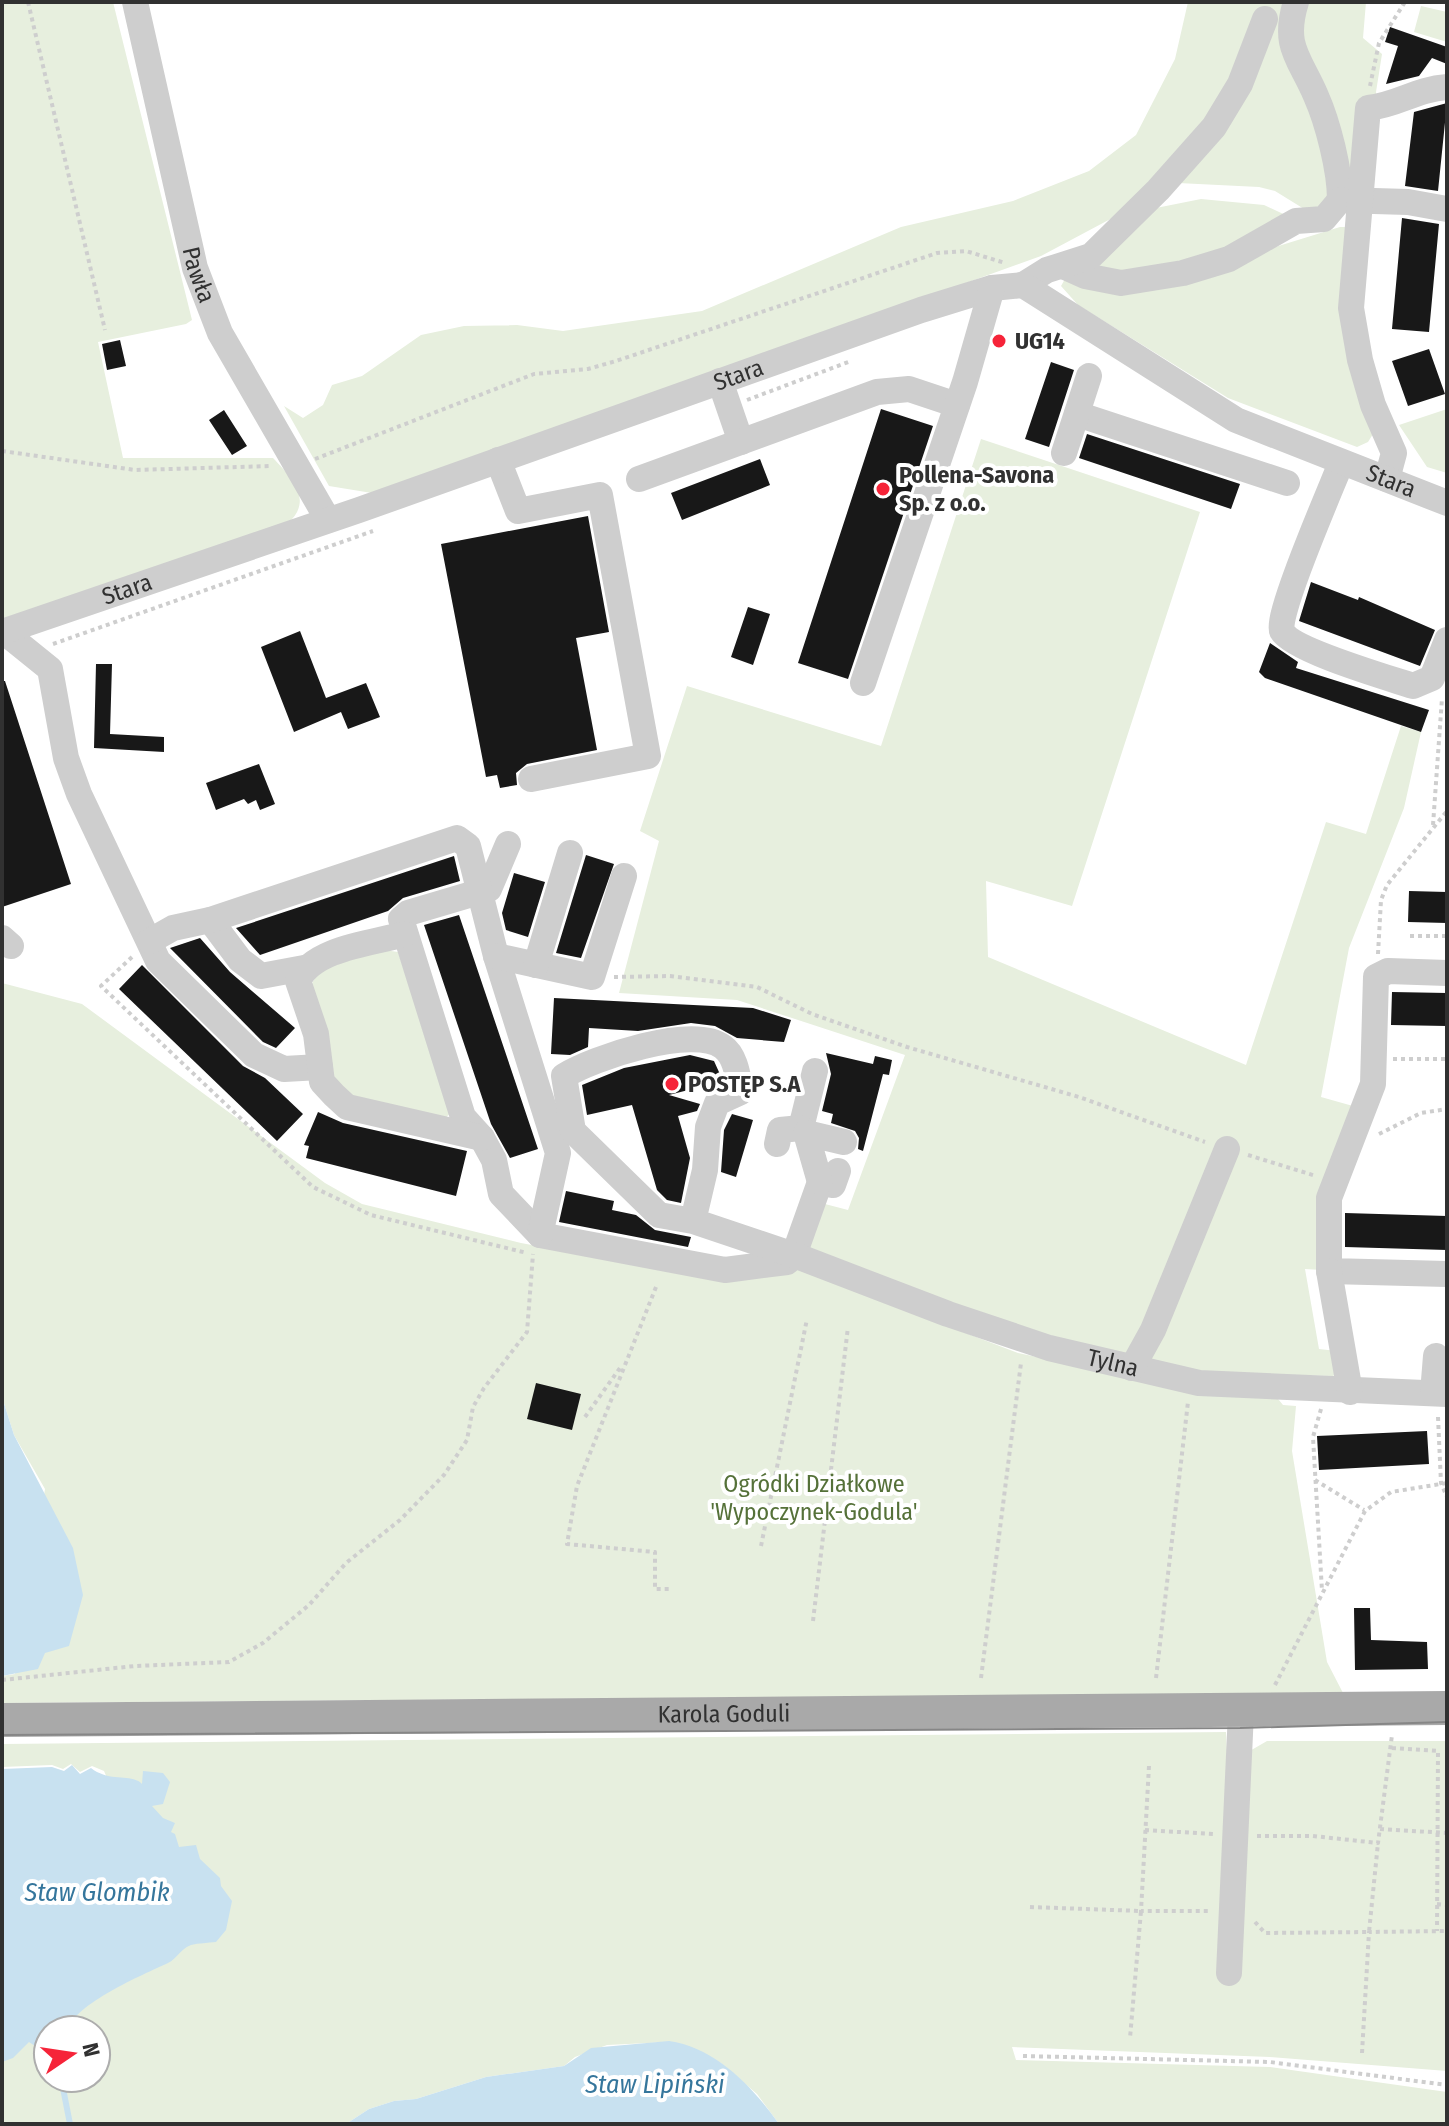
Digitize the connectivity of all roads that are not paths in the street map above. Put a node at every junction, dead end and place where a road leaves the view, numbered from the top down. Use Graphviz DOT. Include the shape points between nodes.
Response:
graph roads {
  1 [pos="135,2"];
  2 [pos="1296,2"];
  3 [pos="1265,19"];
  4 [pos="1447,87"];
  5 [pos="1350,200"];
  6 [pos="1447,209"];
  7 [pos="1065,267"];
  8 [pos="1023,285"];
  9 [pos="992,288"];
  10 [pos="1089,376"];
  11 [pos="720,381"];
  12 [pos="957,405"];
  13 [pos="1077,414"];
  14 [pos="1236,420"];
  15 [pos="741,442"];
  16 [pos="1064,453"];
  17 [pos="498,460"];
  18 [pos="1221,461"];
  19 [pos="1341,463"];
  20 [pos="639,479"];
  21 [pos="1387,479"];
  22 [pos="1287,483"];
  23 [pos="1447,503"];
  24 [pos="328,520"];
  25 [pos="3,631"];
  26 [pos="1447,640"];
  27 [pos="863,683"];
  28 [pos="531,779"];
  29 [pos="508,844"];
  30 [pos="570,853"];
  31 [pos="624,876"];
  32 [pos="481,893"];
  33 [pos="210,920"];
  34 [pos="405,934"];
  35 [pos="150,941"];
  36 [pos="496,956"];
  37 [pos="536,965"];
  38 [pos="304,968"];
  39 [pos="1447,973"];
  40 [pos="261,976"];
  41 [pos="314,1028"];
  42 [pos="320,1067"];
  43 [pos="815,1071"];
  44 [pos="804,1130"];
  45 [pos="482,1138"];
  46 [pos="844,1142"];
  47 [pos="777,1144"];
  48 [pos="1227,1149"];
  49 [pos="693,1221"];
  50 [pos="536,1245"];
  51 [pos="794,1255"];
  52 [pos="1329,1271"];
  53 [pos="1447,1274"];
  54 [pos="1436,1356"];
  55 [pos="1132,1368"];
  56 [pos="1350,1392"];
  57 [pos="1439,1397"];
  58 [pos="1254,1705"];
  59 [pos="1447,1708"];
  60 [pos="2,1720"];
  61 [pos="1229,1973"];
  1 -- 24 [label="street, Pawła" via="195,268 220,333"];
  2 -- 5 [label="street" via="1290,35 1294,55 1324,118"];
  3 -- 7 [label="street" via="1240,84 1214,127 1091,256"];
  4 -- 5 [label="street" via="1419,90 1389,106 1368,108"];
  5 -- 6 [label="street"];
  5 -- 7 [label="street" via="1324,219 1296,221 1229,259 1171,276 1121,283"];
  5 -- 21 [label="street" via="1354,336 1373,405 1394,453"];
  7 -- 8 [label="street" via="1047,270"];
  8 -- 9 [label="street, Stara"];
  8 -- 14 [label="street, Stara"];
  9 -- 11 [label="street, Stara"];
  9 -- 12 [label="street"];
  10 -- 13 [label="street"];
  11 -- 15 [label="street"];
  11 -- 17 [label="street, Stara"];
  12 -- 15 [label="street" via="909,389 877,392"];
  12 -- 27 [label="street"];
  13 -- 16 [label="street"];
  13 -- 18 [label="street"];
  14 -- 18 [label="street"];
  14 -- 19 [label="street, Stara"];
  15 -- 20 [label="street"];
  17 -- 24 [label="street, Stara"];
  17 -- 28 [label="street" via="518,511 600,495 648,756"];
  18 -- 22 [label="street"];
  19 -- 21 [label="street, Stara"];
  19 -- 26 [label="street" via="1293,586 1282,631 1313,651 1413,686 1432,678"];
  21 -- 23 [label="street, Stara"];
  24 -- 25 [label="street, Stara"];
  25 -- 35 [label="street" via="50,669 66,758 79,794"];
  29 -- 32 [label="street" via="495,881"];
  30 -- 37 [label="street"];
  31 -- 37 [label="street" via="592,977"];
  32 -- 33 [label="street" via="468,846 457,838"];
  32 -- 34 [label="street" via="408,913 401,919"];
  32 -- 36 [label="street"];
  33 -- 35 [label="street" via="173,928"];
  33 -- 40 [label="street" via="240,960"];
  34 -- 38 [label="street"];
  34 -- 45 [label="street" via="463,1117"];
  35 -- 42 [label="street" via="158,961 254,1055 284,1069"];
  36 -- 37 [label="street"];
  36 -- 50 [label="street" via="558,1153"];
  38 -- 40 [label="street"];
  38 -- 41 [label="street" via="298,981"];
  39 -- 52 [label="street" via="1388,971 1376,977 1373,1084 1329,1198"];
  40 -- 41 [label="street"];
  41 -- 42 [label="street"];
  42 -- 45 [label="street" via="322,1082 347,1107"];
  43 -- 44 [label="street"];
  44 -- 46 [label="street"];
  44 -- 47 [label="street" via="780,1130"];
  44 -- 51 [label="street" via="829,1176"];
  45 -- 50 [label="street" via="494,1160 501,1194"];
  48 -- 55 [label="street" via="1153,1330"];
  49 -- 49 [label="street, Tylna" via="708,1127 717,1103 741,1092 733,1060 723,1046 700,1040 645,1046 564,1076 573,1131 659,1215"];
  49 -- 51 [label="street, Tylna"];
  50 -- 51 [label="street" via="725,1270 787,1262"];
  51 -- 55 [label="street, Tylna" via="1031,1342"];
  52 -- 53 [label="street"];
  52 -- 56 [label="street"];
  54 -- 57 [label="street"];
  55 -- 56 [label="street, Tylna" via="1199,1383"];
  56 -- 57 [label="street, Tylna"];
  58 -- 59 [label="main road, Karola Goduli"];
  58 -- 60 [label="main road, Karola Goduli"];
  58 -- 61 [label="street" via="1236,1836"];
}
